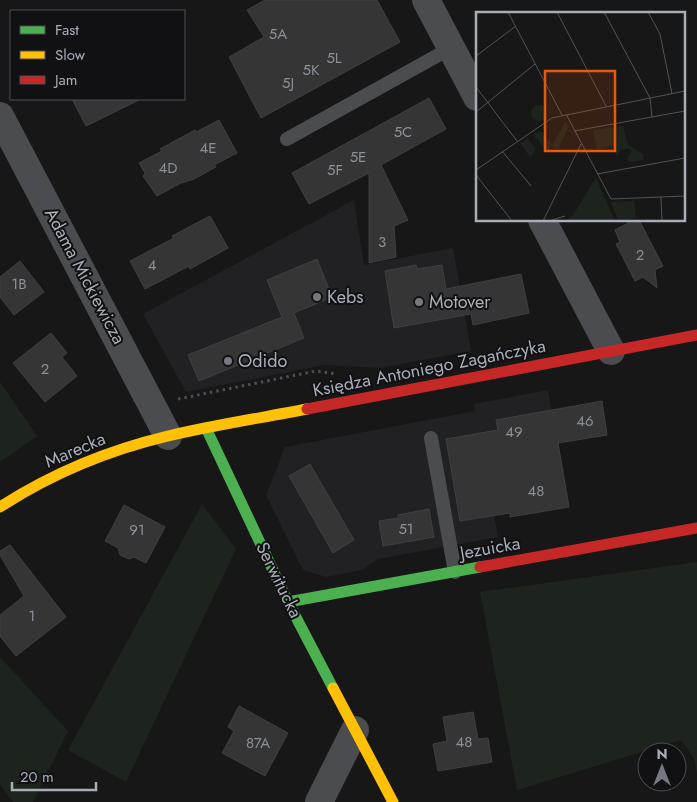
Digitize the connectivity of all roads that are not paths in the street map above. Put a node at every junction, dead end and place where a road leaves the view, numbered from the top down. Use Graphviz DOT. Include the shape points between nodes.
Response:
graph roads {
  1 [pos="426,0"];
  2 [pos="451,48"];
  3 [pos="476,95"];
  4 [pos="0,116"];
  5 [pos="286,139"];
  6 [pos="543,221"];
  7 [pos="697,335"];
  8 [pos="611,352"];
  9 [pos="206,428"];
  10 [pos="168,436"];
  11 [pos="432,438"];
  12 [pos="0,507"];
  13 [pos="697,528"];
  14 [pos="454,572"];
  15 [pos="288,602"];
  16 [pos="355,730"];
  17 [pos="319,802"];
  18 [pos="393,802"];
  1 -- 2 [label="street"];
  2 -- 3 [label="street"];
  2 -- 5 [label="lane"];
  4 -- 10 [label="street, Adama Mickiewicza"];
  6 -- 8 [label="street"];
  7 -- 8 [label="street, Księdza Antoniego Zagańczyka"];
  8 -- 9 [label="street, Księdza Antoniego Zagańczyka"];
  9 -- 10 [label="street, Księdza Antoniego Zagańczyka"];
  9 -- 15 [label="street, Serwitucka"];
  10 -- 12 [label="street, Marecka" via="70,468"];
  11 -- 14 [label="lane"];
  13 -- 14 [label="street, Jezuicka"];
  14 -- 15 [label="street, Jezuicka"];
  15 -- 16 [label="street, Serwitucka"];
  16 -- 17 [label="street"];
  16 -- 18 [label="street, Serwitucka"];
}
